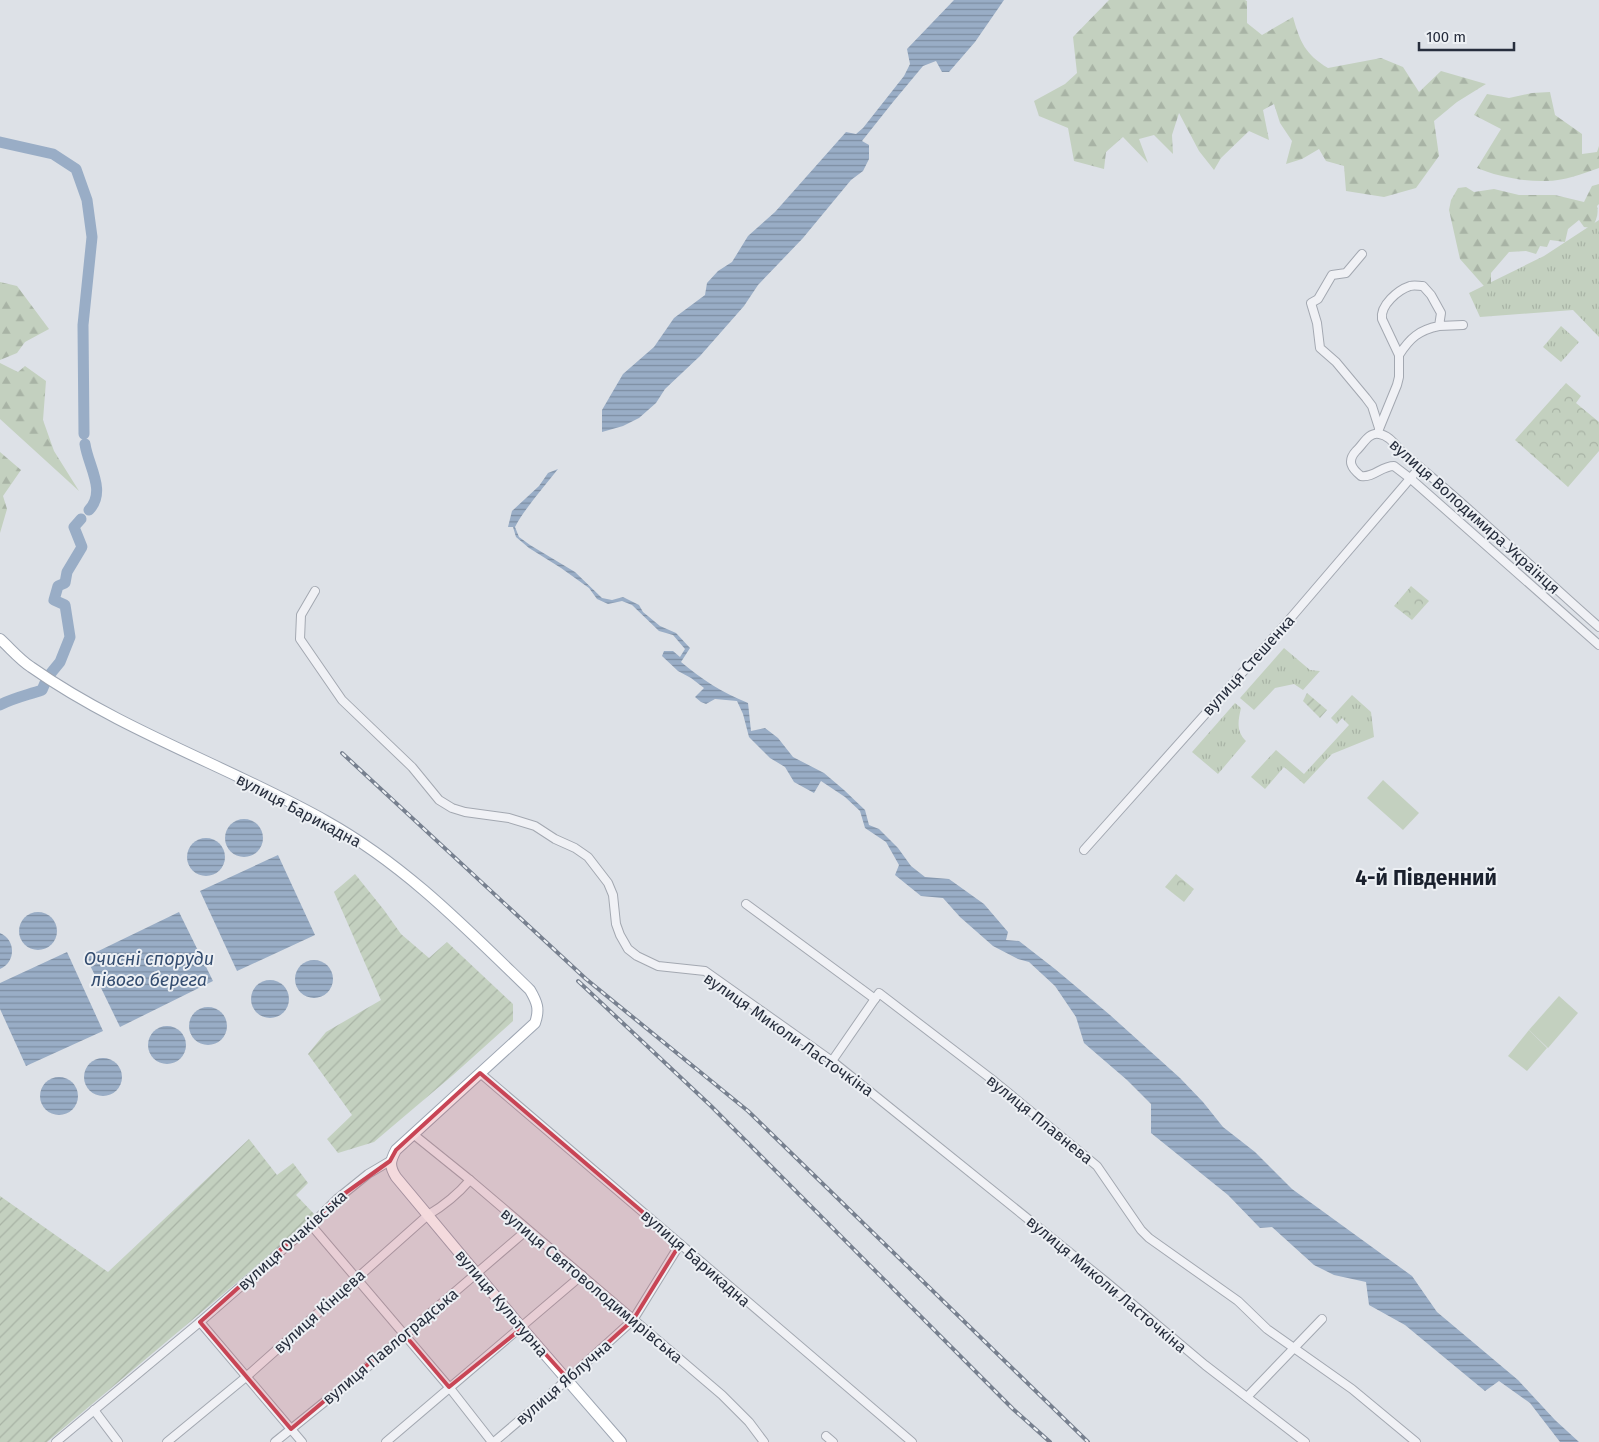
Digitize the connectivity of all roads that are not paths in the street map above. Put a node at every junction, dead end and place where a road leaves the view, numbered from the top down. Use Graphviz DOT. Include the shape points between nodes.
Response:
graph roads {
  1 [pos="1362,254"];
  2 [pos="1463,325"];
  3 [pos="1439,326"];
  4 [pos="1399,355"];
  5 [pos="1378,430"];
  6 [pos="1420,467"];
  7 [pos="1411,479"];
  8 [pos="1456,499"];
  9 [pos="1446,510"];
  10 [pos="315,591"];
  11 [pos="1599,627"];
  12 [pos="0,639"];
  13 [pos="1599,646"];
  14 [pos="1084,850"];
  15 [pos="746,904"];
  16 [pos="874,1000"];
  17 [pos="524,1034"];
  18 [pos="832,1061"];
  19 [pos="480,1073"];
  20 [pos="413,1134"];
  21 [pos="390,1160"];
  22 [pos="470,1180"];
  23 [pos="428,1215"];
  24 [pos="311,1225"];
  25 [pos="527,1230"];
  26 [pos="680,1244"];
  27 [pos="476,1273"];
  28 [pos="582,1275"];
  29 [pos="356,1278"];
  30 [pos="1322,1319"];
  31 [pos="633,1320"];
  32 [pos="200,1322"];
  33 [pos="522,1328"];
  34 [pos="404,1334"];
  35 [pos="1295,1349"];
  36 [pos="246,1377"];
  37 [pos="568,1379"];
  38 [pos="449,1387"];
  39 [pos="1247,1397"];
  40 [pos="94,1410"];
  41 [pos="291,1429"];
  42 [pos="826,1436"];
  43 [pos="56,1442"];
  44 [pos="118,1442"];
  45 [pos="166,1442"];
  46 [pos="276,1442"];
  47 [pos="302,1442"];
  48 [pos="386,1442"];
  49 [pos="493,1442"];
  50 [pos="621,1442"];
  51 [pos="764,1442"];
  52 [pos="833,1442"];
  53 [pos="912,1442"];
  54 [pos="1305,1442"];
  55 [pos="1416,1442"];
  1 -- 5 [label="street" via="1346,272 1332,275 1318,299 1311,303 1320,348 1336,362 1372,406"];
  2 -- 3 [label="street"];
  3 -- 4 [label="street" via="1425,329 1408,342"];
  3 -- 4 [label="street" via="1441,313 1423,286 1401,291 1381,314"];
  4 -- 5 [label="street" via="1397,385"];
  5 -- 6 [label="street, вулиця Володимира Українця"];
  5 -- 7 [label="street, вулиця Володимира Українця" via="1353,454 1351,465 1355,472 1367,477 1394,466"];
  6 -- 7 [label="street, вулиця Стешенка"];
  6 -- 8 [label="street, вулиця Володимира Українця"];
  7 -- 9 [label="street, вулиця Володимира Українця"];
  7 -- 14 [label="street, вулиця Стешенка"];
  8 -- 9 [label="street"];
  8 -- 11 [label="street, вулиця Володимира Українця"];
  9 -- 13 [label="street, вулиця Володимира Українця"];
  10 -- 18 [label="street, вулиця Миколи Ласточкіна" via="301,615 300,639 342,700 412,768 439,800 465,812 509,818 535,826 575,848 588,857 608,883 613,895 616,924 628,949 658,966 704,971"];
  12 -- 17 [label="main road, вулиця Барикадна" via="29,666 100,710 210,762 377,852 421,886 530,990 538,1002 538,1014 535,1023"];
  15 -- 16 [label="street"];
  16 -- 18 [label="street"];
  16 -- 35 [label="street, вулиця Плавнева" via="879,993 994,1081 1097,1166 1145,1235 1238,1301"];
  17 -- 19 [label="main road, вулиця Очаківська"];
  18 -- 39 [label="street, вулиця Миколи Ласточкіна"];
  19 -- 20 [label="main road, вулиця Очаківська"];
  19 -- 26 [label="street, вулиця Барикадна"];
  20 -- 21 [label="main road, вулиця Очаківська"];
  20 -- 22 [label="street, вулиця Святоволодимирівська"];
  21 -- 23 [label="main road, вулиця Культурна" via="396,1177"];
  21 -- 24 [label="street, вулиця Очаківська" via="337,1199"];
  22 -- 23 [label="street, вулиця Кінцева" via="452,1200"];
  22 -- 25 [label="street, вулиця Святоволодимирівська"];
  23 -- 27 [label="main road, вулиця Культурна"];
  23 -- 29 [label="street, вулиця Кінцева"];
  24 -- 29 [label="street"];
  24 -- 32 [label="street, вулиця Очаківська"];
  25 -- 27 [label="street, вулиця Павлоградська"];
  25 -- 28 [label="street, вулиця Святоволодимирівська"];
  26 -- 31 [label="street, вулиця Яблучна"];
  26 -- 53 [label="street, вулиця Барикадна"];
  27 -- 33 [label="main road, вулиця Культурна"];
  27 -- 34 [label="street, вулиця Павлоградська"];
  28 -- 31 [label="street, вулиця Святоволодимирівська"];
  28 -- 33 [label="street"];
  29 -- 34 [label="street"];
  29 -- 36 [label="street, вулиця Кінцева"];
  30 -- 35 [label="street"];
  31 -- 37 [label="street, вулиця Яблучна"];
  31 -- 51 [label="street, вулиця Святоволодимирівська" via="722,1396"];
  32 -- 36 [label="street"];
  32 -- 40 [label="street, вулиця Очаківська"];
  33 -- 37 [label="main road, вулиця Культурна"];
  33 -- 38 [label="street"];
  34 -- 38 [label="street"];
  34 -- 41 [label="street, вулиця Павлоградська"];
  35 -- 39 [label="street"];
  35 -- 55 [label="street" via="1352,1388"];
  36 -- 41 [label="street"];
  36 -- 45 [label="street, вулиця Кінцева"];
  37 -- 49 [label="street, вулиця Яблучна"];
  37 -- 50 [label="main road, вулиця Культурна"];
  38 -- 48 [label="street"];
  38 -- 49 [label="street"];
  39 -- 54 [label="street, вулиця Миколи Ласточкіна"];
  40 -- 43 [label="street, вулиця Очаківська"];
  40 -- 44 [label="street"];
  41 -- 46 [label="street, вулиця Павлоградська"];
  41 -- 47 [label="street"];
  42 -- 52 [label="street"];
}
